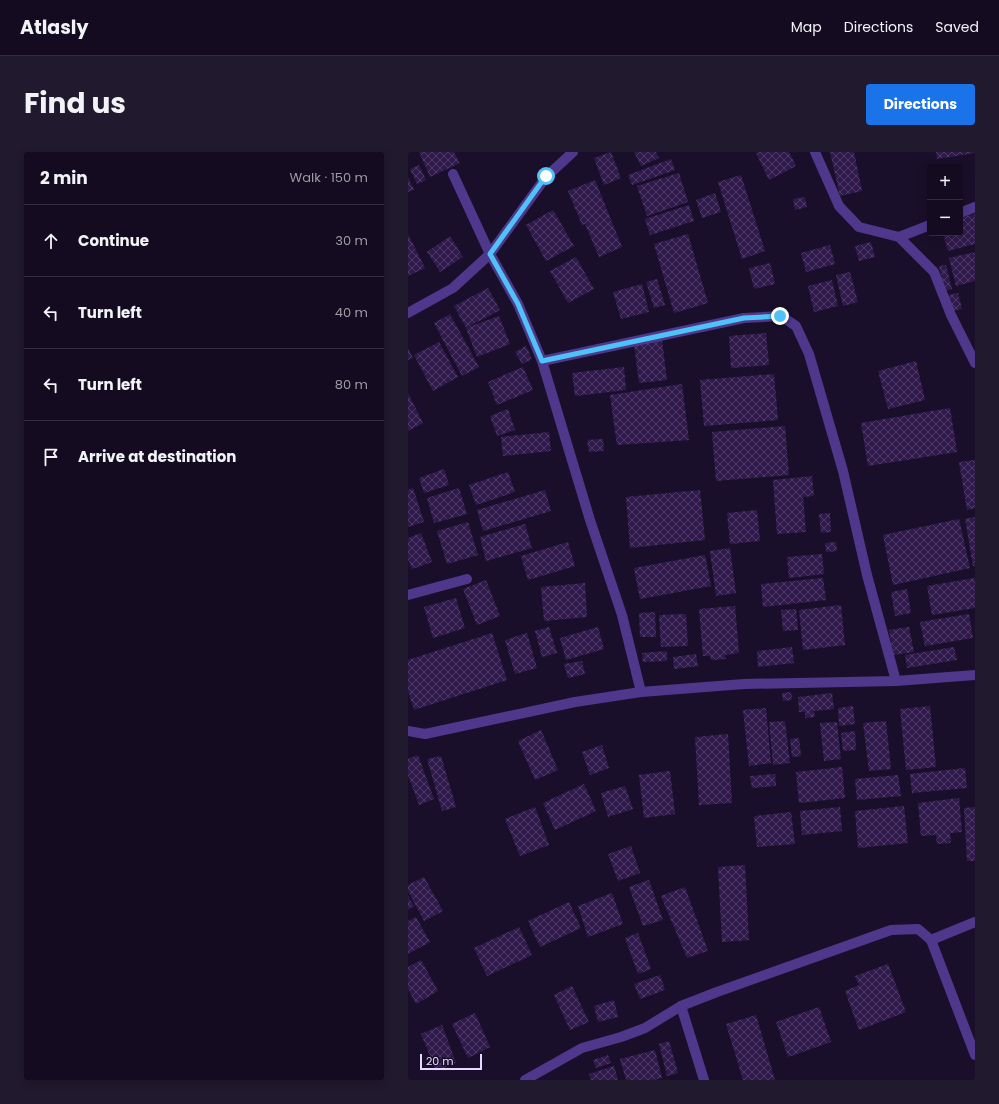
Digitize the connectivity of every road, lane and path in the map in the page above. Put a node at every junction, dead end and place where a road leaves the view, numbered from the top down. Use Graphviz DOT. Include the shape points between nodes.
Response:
graph roads {
  1 [pos="573,152"];
  2 [pos="815,152"];
  3 [pos="453,174"];
  4 [pos="975,207"];
  5 [pos="963,212"];
  6 [pos="927,226"];
  7 [pos="899,237"];
  8 [pos="490,254"];
  9 [pos="408,312"];
  10 [pos="542,361"];
  11 [pos="975,363"];
  12 [pos="467,579"];
  13 [pos="408,595"];
  14 [pos="975,675"];
  15 [pos="896,681"];
  16 [pos="641,692"];
  17 [pos="408,731"];
  18 [pos="975,922"];
  19 [pos="931,940"];
  20 [pos="681,1006"];
  21 [pos="975,1055"];
  22 [pos="525,1080"];
  23 [pos="704,1080"];
  1 -- 8 [label="street" via="546,176"];
  2 -- 7 [label="street" via="839,206 859,227"];
  3 -- 8 [label="street"];
  4 -- 5 [label="street"];
  6 -- 7 [label="street"];
  7 -- 11 [label="street" via="934,272 951,315"];
  8 -- 9 [label="street" via="453,288"];
  8 -- 10 [label="street" via="518,304"];
  10 -- 15 [label="street" via="744,318 780,316 796,326 809,354 843,471 867,575"];
  10 -- 16 [label="street" via="622,615"];
  12 -- 13 [label="street"];
  14 -- 15 [label="street"];
  15 -- 16 [label="street" via="744,684"];
  16 -- 17 [label="street" via="575,702 425,734"];
  18 -- 19 [label="street"];
  19 -- 20 [label="street" via="918,929 891,930"];
  19 -- 21 [label="street"];
  20 -- 22 [label="street" via="645,1028 582,1048"];
  20 -- 23 [label="street"];
}
